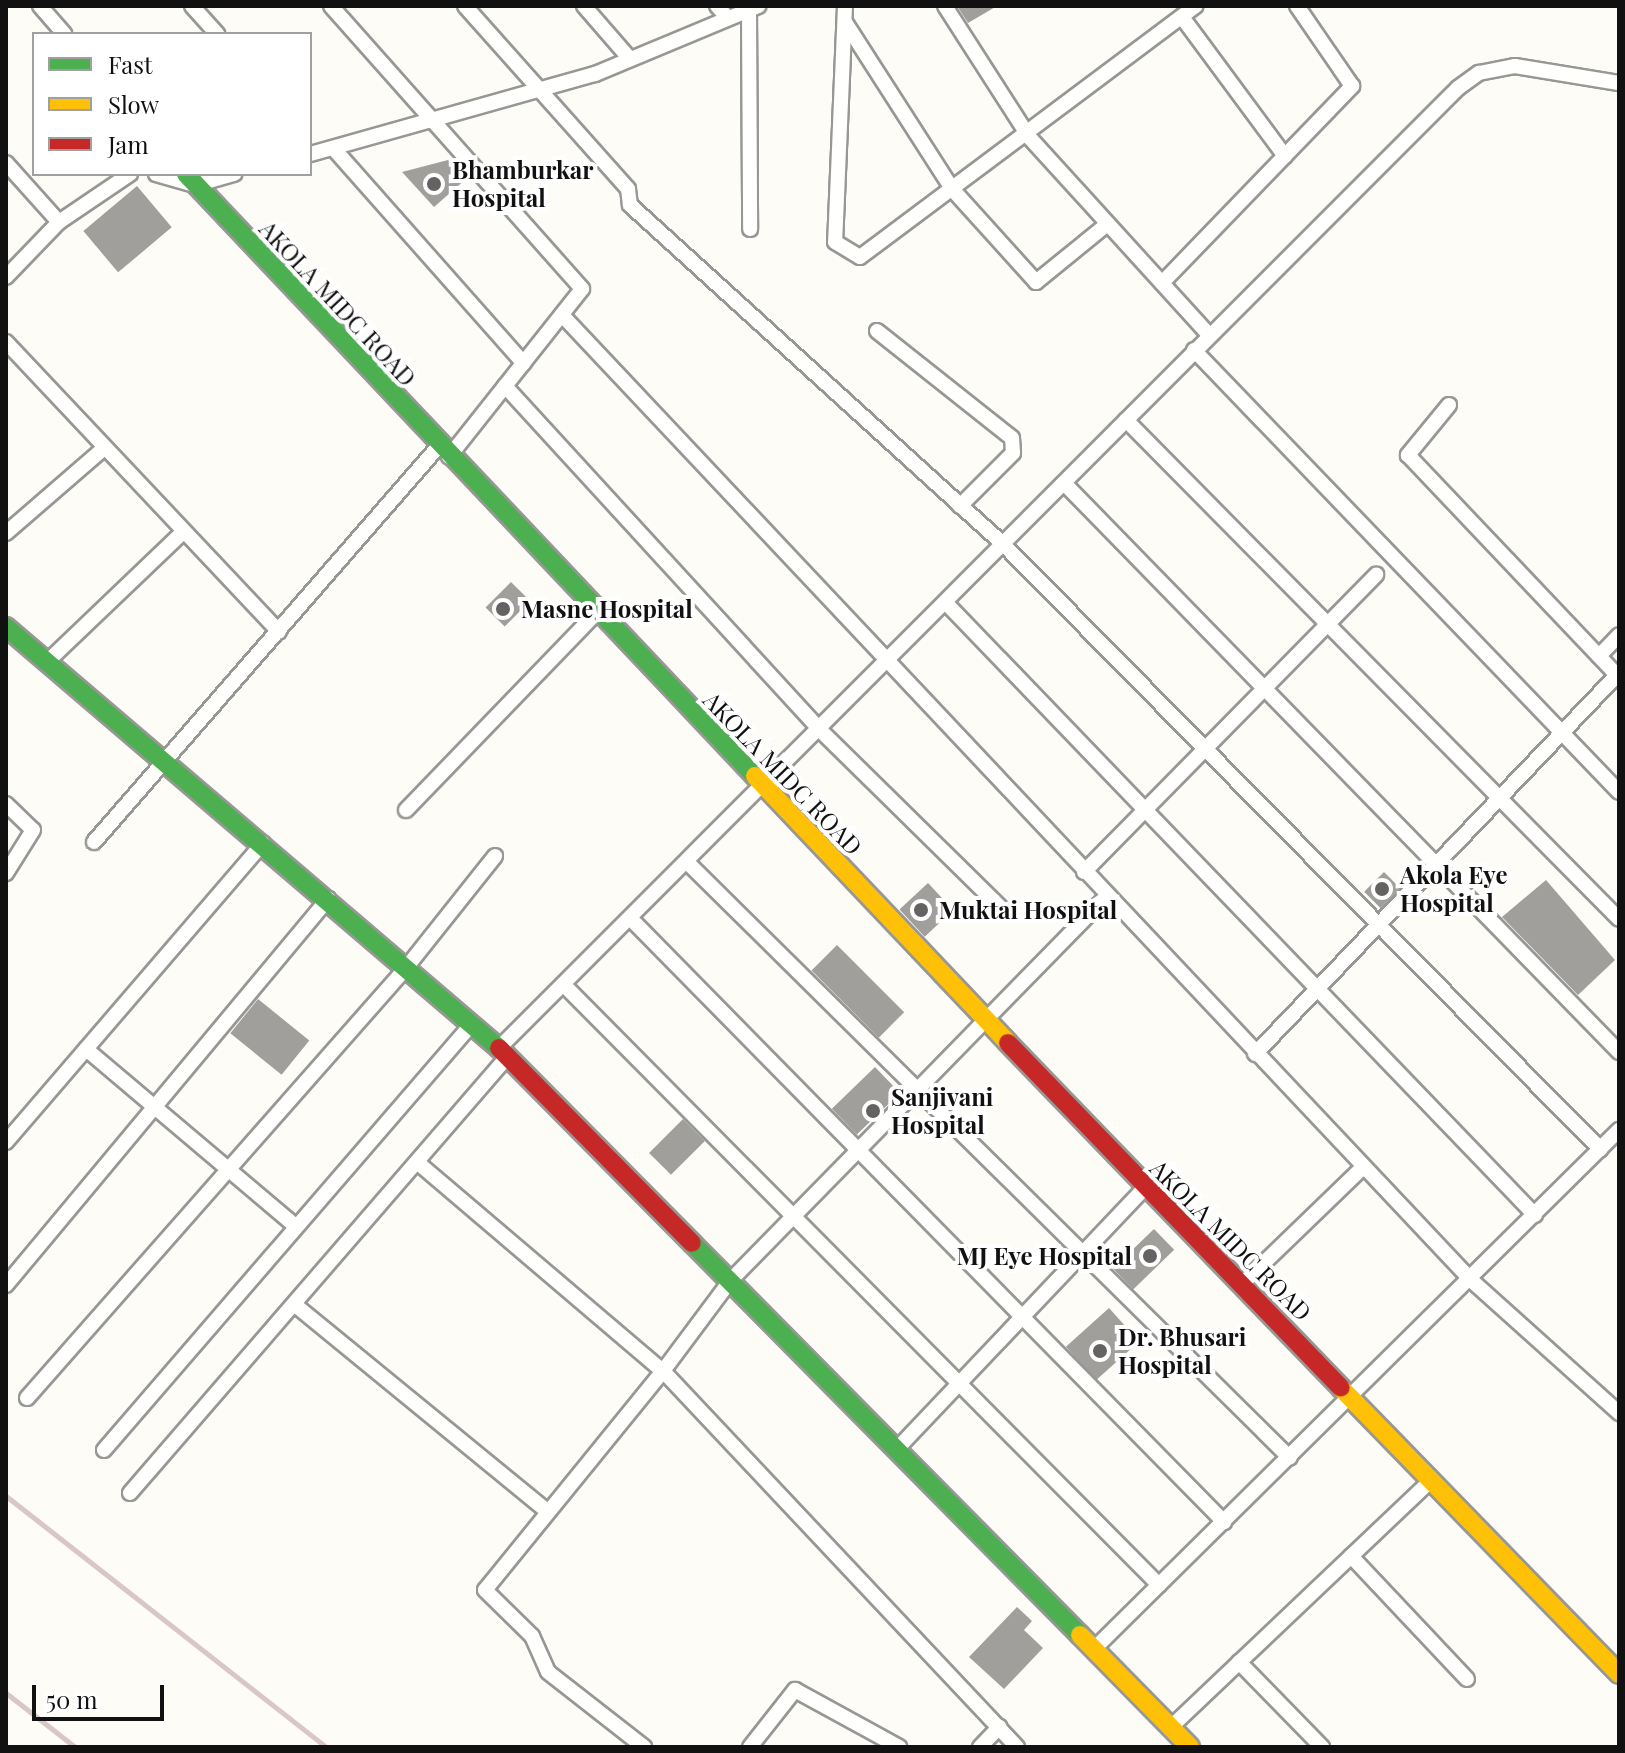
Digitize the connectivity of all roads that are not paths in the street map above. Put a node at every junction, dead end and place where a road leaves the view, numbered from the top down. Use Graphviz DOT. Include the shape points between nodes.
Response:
graph roads {
  1 [pos="40,6"];
  2 [pos="192,6"];
  3 [pos="331,6"];
  4 [pos="465,6"];
  5 [pos="584,6"];
  6 [pos="717,6"];
  7 [pos="845,6"];
  8 [pos="945,6"];
  9 [pos="1195,6"];
  10 [pos="1297,6"];
  11 [pos="754,8"];
  12 [pos="1182,17"];
  13 [pos="728,18"];
  14 [pos="845,22"];
  15 [pos="62,32"];
  16 [pos="215,32"];
  17 [pos="630,59"];
  18 [pos="1619,82"];
  19 [pos="541,90"];
  20 [pos="437,122"];
  21 [pos="1029,137"];
  22 [pos="322,151"];
  23 [pos="1285,156"];
  24 [pos="6,163"];
  25 [pos="127,176"];
  26 [pos="170,176"];
  27 [pos="216,176"];
  28 [pos="190,179"];
  29 [pos="953,190"];
  30 [pos="59,222"];
  31 [pos="1105,226"];
  32 [pos="750,229"];
  33 [pos="6,277"];
  34 [pos="1162,283"];
  35 [pos="562,315"];
  36 [pos="877,331"];
  37 [pos="1209,335"];
  38 [pos="6,342"];
  39 [pos="1194,350"];
  40 [pos="523,363"];
  41 [pos="505,386"];
  42 [pos="1449,405"];
  43 [pos="1126,420"];
  44 [pos="103,449"];
  45 [pos="444,452"];
  46 [pos="1064,483"];
  47 [pos="960,506"];
  48 [pos="6,533"];
  49 [pos="181,534"];
  50 [pos="1004,545"];
  51 [pos="1376,575"];
  52 [pos="947,604"];
  53 [pos="597,612"];
  54 [pos="1326,624"];
  55 [pos="6,627"];
  56 [pos="279,632"];
  57 [pos="1619,635"];
  58 [pos="1599,656"];
  59 [pos="48,661"];
  60 [pos="889,664"];
  61 [pos="1618,674"];
  62 [pos="1264,687"];
  63 [pos="821,731"];
  64 [pos="1562,734"];
  65 [pos="1206,748"];
  66 [pos="164,760"];
  67 [pos="764,788"];
  68 [pos="1619,792"];
  69 [pos="1499,800"];
  70 [pos="6,804"];
  71 [pos="406,810"];
  72 [pos="1145,810"];
  73 [pos="94,842"];
  74 [pos="263,843"];
  75 [pos="495,856"];
  76 [pos="688,863"];
  77 [pos="1437,864"];
  78 [pos="1084,872"];
  79 [pos="6,873"];
  80 [pos="1107,896"];
  81 [pos="328,899"];
  82 [pos="1004,911"];
  83 [pos="631,919"];
  84 [pos="1619,919"];
  85 [pos="1380,923"];
  86 [pos="406,968"];
  87 [pos="564,985"];
  88 [pos="1317,990"];
  89 [pos="985,1020"];
  90 [pos="471,1025"];
  91 [pos="86,1049"];
  92 [pos="504,1052"];
  93 [pos="1619,1052"];
  94 [pos="1255,1054"];
  95 [pos="914,1091"];
  96 [pos="156,1105"];
  97 [pos="1619,1130"];
  98 [pos="6,1142"];
  99 [pos="1600,1149"];
  100 [pos="856,1151"];
  101 [pos="417,1162"];
  102 [pos="1363,1167"];
  103 [pos="230,1169"];
  104 [pos="1145,1188"];
  105 [pos="794,1215"];
  106 [pos="1535,1215"];
  107 [pos="294,1225"];
  108 [pos="1080,1256"];
  109 [pos="730,1281"];
  110 [pos="1472,1281"];
  111 [pos="6,1285"];
  112 [pos="1241,1285"];
  113 [pos="294,1304"];
  114 [pos="1021,1317"];
  115 [pos="663,1371"];
  116 [pos="962,1379"];
  117 [pos="27,1398"];
  118 [pos="1353,1398"];
  119 [pos="1619,1413"];
  120 [pos="104,1450"];
  121 [pos="896,1450"];
  122 [pos="1290,1458"];
  123 [pos="1432,1479"];
  124 [pos="130,1493"];
  125 [pos="546,1510"];
  126 [pos="1224,1522"];
  127 [pos="1351,1556"];
  128 [pos="1159,1585"];
  129 [pos="1093,1650"];
  130 [pos="1239,1662"];
  131 [pos="1619,1674"];
  132 [pos="1467,1679"];
  133 [pos="999,1727"];
  134 [pos="1170,1728"];
  135 [pos="644,1747"];
  136 [pos="750,1747"];
  137 [pos="899,1747"];
  138 [pos="980,1747"];
  139 [pos="1017,1747"];
  140 [pos="1190,1747"];
  141 [pos="1322,1747"];
  1 -- 15 [label="street"];
  2 -- 16 [label="street"];
  3 -- 20 [label="street"];
  4 -- 19 [label="street"];
  5 -- 17 [label="street"];
  6 -- 13 [label="street"];
  7 -- 14 [label="street"];
  8 -- 21 [label="street"];
  9 -- 12 [label="street"];
  10 -- 23 [label="street" via="1352,86"];
  11 -- 13 [label="street"];
  11 -- 32 [label="street"];
  12 -- 21 [label="street"];
  12 -- 23 [label="street"];
  13 -- 17 [label="street"];
  14 -- 29 [label="street"];
  14 -- 29 [label="street" via="835,242 860,257"];
  17 -- 19 [label="street"];
  18 -- 37 [label="street" via="1515,66 1479,73"];
  19 -- 20 [label="street"];
  19 -- 47 [label="street" via="628,189 630,205"];
  20 -- 22 [label="street"];
  20 -- 35 [label="street" via="582,289"];
  21 -- 29 [label="street"];
  21 -- 31 [label="street"];
  22 -- 40 [label="street"];
  23 -- 34 [label="street"];
  24 -- 30 [label="street"];
  25 -- 30 [label="street"];
  26 -- 28 [label="street"];
  27 -- 28 [label="street"];
  28 -- 45 [label="street, AKOLA MIDC ROAD"];
  29 -- 31 [label="street" via="1036,282"];
  30 -- 33 [label="street"];
  31 -- 34 [label="street"];
  34 -- 37 [label="street"];
  35 -- 40 [label="street"];
  35 -- 60 [label="street"];
  36 -- 47 [label="street" via="1012,438 1013,453"];
  37 -- 39 [label="street"];
  38 -- 44 [label="street"];
  39 -- 43 [label="street"];
  39 -- 64 [label="street"];
  40 -- 41 [label="street"];
  41 -- 45 [label="street"];
  41 -- 63 [label="street"];
  42 -- 58 [label="street" via="1408,455"];
  43 -- 46 [label="street"];
  43 -- 54 [label="street"];
  44 -- 48 [label="street"];
  44 -- 49 [label="street"];
  45 -- 53 [label="street, AKOLA MIDC ROAD"];
  45 -- 56 [label="street"];
  46 -- 50 [label="street"];
  46 -- 62 [label="street"];
  47 -- 50 [label="street"];
  49 -- 56 [label="street"];
  49 -- 59 [label="street"];
  50 -- 52 [label="street"];
  50 -- 65 [label="street"];
  51 -- 54 [label="street"];
  52 -- 60 [label="street"];
  52 -- 72 [label="street"];
  53 -- 67 [label="street, AKOLA MIDC ROAD"];
  53 -- 71 [label="street"];
  54 -- 62 [label="street"];
  54 -- 69 [label="street"];
  55 -- 59 [label="street"];
  56 -- 66 [label="street"];
  57 -- 58 [label="street"];
  58 -- 61 [label="street"];
  59 -- 66 [label="street"];
  60 -- 63 [label="street"];
  60 -- 78 [label="street"];
  61 -- 64 [label="street"];
  62 -- 65 [label="street"];
  62 -- 77 [label="street"];
  63 -- 67 [label="street"];
  63 -- 82 [label="street"];
  64 -- 68 [label="street"];
  64 -- 69 [label="street"];
  65 -- 72 [label="street"];
  65 -- 85 [label="street"];
  66 -- 73 [label="street"];
  66 -- 74 [label="street"];
  67 -- 76 [label="street"];
  67 -- 89 [label="street, AKOLA MIDC ROAD"];
  69 -- 77 [label="street"];
  69 -- 84 [label="street"];
  70 -- 79 [label="street" via="33,830"];
  72 -- 78 [label="street"];
  72 -- 88 [label="street"];
  74 -- 81 [label="street"];
  74 -- 91 [label="street"];
  75 -- 86 [label="street"];
  76 -- 83 [label="street"];
  76 -- 95 [label="street"];
  77 -- 85 [label="street"];
  77 -- 93 [label="street"];
  78 -- 80 [label="street"];
  80 -- 89 [label="street"];
  80 -- 94 [label="street"];
  81 -- 86 [label="street"];
  81 -- 96 [label="street"];
  83 -- 87 [label="street"];
  83 -- 100 [label="street"];
  85 -- 88 [label="street"];
  85 -- 99 [label="street"];
  86 -- 90 [label="street"];
  86 -- 103 [label="street"];
  87 -- 92 [label="street"];
  87 -- 105 [label="street"];
  88 -- 94 [label="street"];
  88 -- 106 [label="street"];
  89 -- 95 [label="street"];
  89 -- 104 [label="street, AKOLA MIDC ROAD"];
  90 -- 92 [label="street"];
  90 -- 107 [label="street"];
  91 -- 96 [label="street"];
  91 -- 98 [label="street"];
  92 -- 101 [label="street"];
  92 -- 109 [label="street"];
  94 -- 102 [label="street"];
  95 -- 100 [label="street"];
  95 -- 108 [label="street"];
  96 -- 103 [label="street"];
  96 -- 111 [label="street"];
  97 -- 99 [label="street"];
  99 -- 106 [label="street"];
  100 -- 105 [label="street"];
  100 -- 114 [label="street"];
  101 -- 113 [label="street"];
  101 -- 115 [label="street"];
  102 -- 110 [label="street"];
  102 -- 112 [label="street"];
  103 -- 107 [label="street"];
  103 -- 117 [label="street"];
  104 -- 108 [label="street"];
  104 -- 112 [label="street, AKOLA MIDC ROAD"];
  105 -- 109 [label="street"];
  105 -- 116 [label="street"];
  106 -- 110 [label="street"];
  107 -- 120 [label="street"];
  108 -- 114 [label="street"];
  108 -- 122 [label="street"];
  109 -- 115 [label="street"];
  109 -- 121 [label="street"];
  110 -- 118 [label="street"];
  110 -- 119 [label="street"];
  112 -- 118 [label="street, AKOLA MIDC ROAD"];
  113 -- 124 [label="street"];
  113 -- 125 [label="street"];
  114 -- 116 [label="street"];
  114 -- 126 [label="street"];
  115 -- 125 [label="street"];
  115 -- 133 [label="street"];
  116 -- 121 [label="street"];
  116 -- 128 [label="street"];
  118 -- 122 [label="street"];
  118 -- 123 [label="street, AKOLA MIDC ROAD"];
  121 -- 129 [label="street"];
  122 -- 126 [label="street"];
  123 -- 127 [label="street"];
  123 -- 131 [label="street, AKOLA MIDC ROAD"];
  125 -- 135 [label="street" via="488,1582 486,1597 532,1636 548,1672"];
  126 -- 128 [label="street"];
  127 -- 130 [label="street"];
  127 -- 132 [label="street"];
  128 -- 129 [label="street"];
  129 -- 134 [label="street"];
  130 -- 134 [label="street"];
  130 -- 141 [label="street"];
  133 -- 138 [label="street"];
  133 -- 139 [label="street"];
  134 -- 140 [label="street"];
  136 -- 137 [label="street" via="795,1690"];
}
